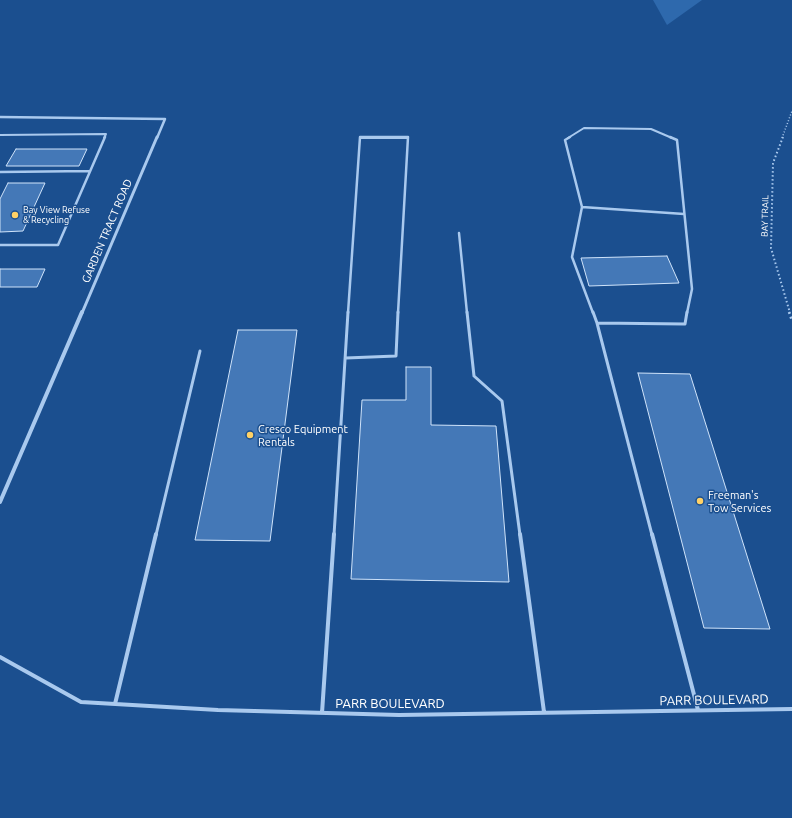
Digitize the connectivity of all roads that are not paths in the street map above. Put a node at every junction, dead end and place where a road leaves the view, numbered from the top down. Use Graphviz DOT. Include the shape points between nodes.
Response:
graph roads {
  1 [pos="0,117"];
  2 [pos="0,135"];
  3 [pos="90,171"];
  4 [pos="0,172"];
  5 [pos="582,207"];
  6 [pos="684,214"];
  7 [pos="459,233"];
  8 [pos="0,245"];
  9 [pos="597,323"];
  10 [pos="200,351"];
  11 [pos="346,358"];
  12 [pos="0,502"];
  13 [pos="0,657"];
  14 [pos="115,704"];
  15 [pos="792,709"];
  16 [pos="698,710"];
  17 [pos="544,712"];
  18 [pos="322,713"];
  1 -- 12 [label="street, GARDEN TRACT ROAD" via="165,119"];
  2 -- 3 [label="lane" via="106,134"];
  3 -- 4 [label="lane"];
  3 -- 8 [label="lane" via="58,245"];
  5 -- 6 [label="lane"];
  5 -- 6 [label="lane" via="565,140 584,128 651,129 677,140"];
  5 -- 9 [label="lane" via="572,257"];
  6 -- 9 [label="lane" via="692,289 685,324"];
  7 -- 17 [label="lane" via="474,376 502,401"];
  9 -- 16 [label="lane"];
  10 -- 14 [label="lane"];
  11 -- 11 [label="lane" via="360,137 408,137 396,356"];
  11 -- 18 [label="lane"];
  13 -- 14 [label="lane, PARR BOULEVARD" via="81,702"];
  14 -- 18 [label="lane, PARR BOULEVARD"];
  15 -- 16 [label="lane, PARR BOULEVARD"];
  16 -- 17 [label="lane, PARR BOULEVARD"];
  17 -- 18 [label="lane, PARR BOULEVARD" via="399,715"];
}
